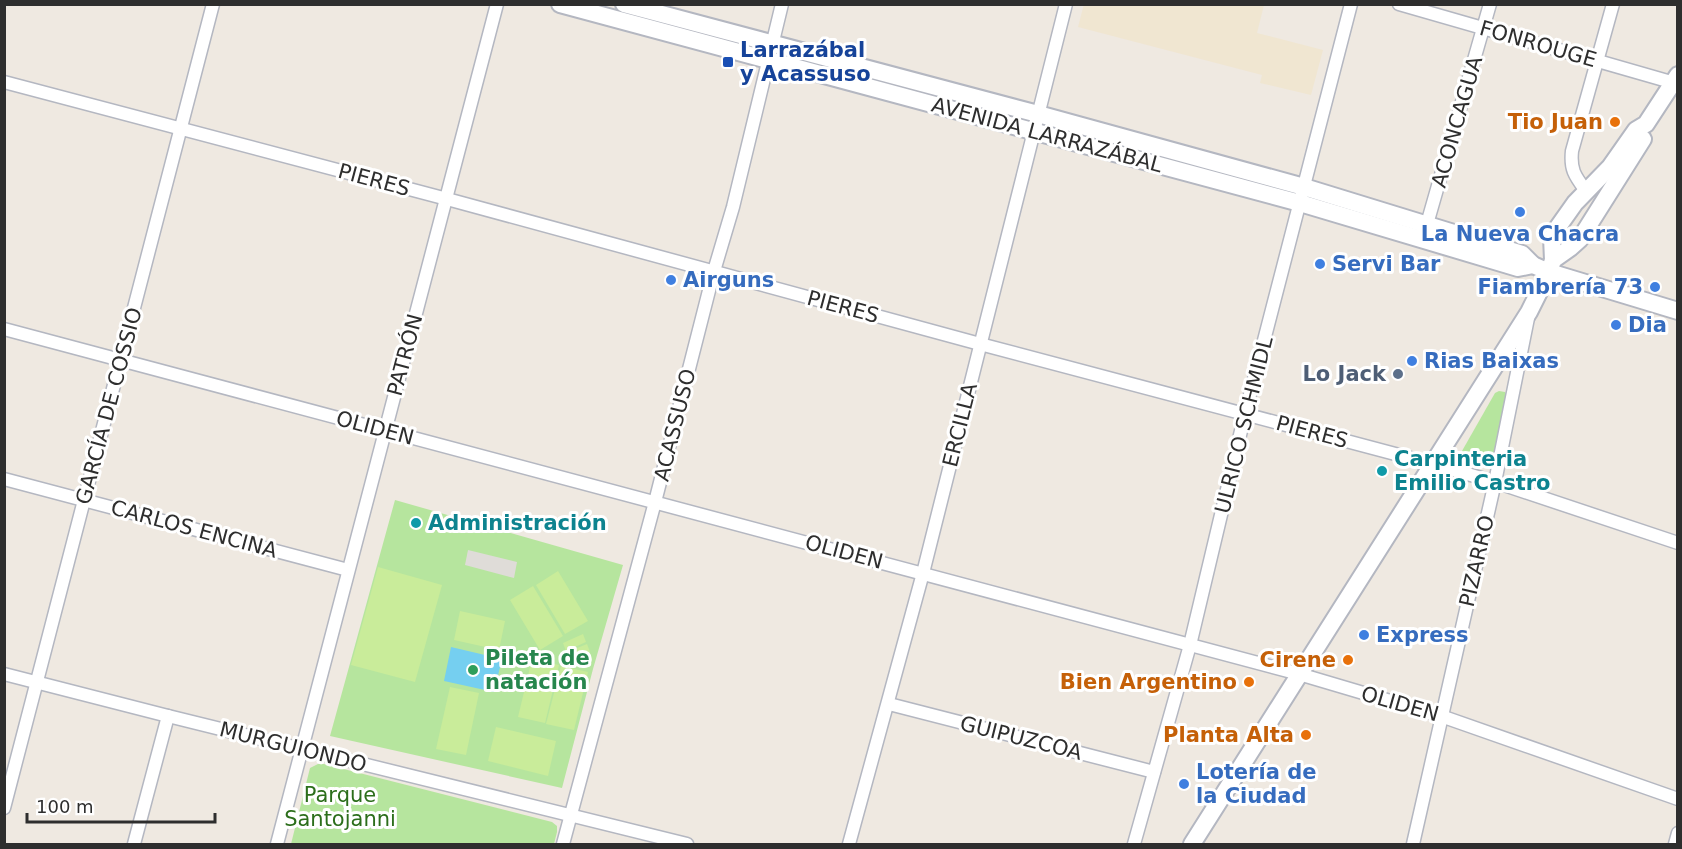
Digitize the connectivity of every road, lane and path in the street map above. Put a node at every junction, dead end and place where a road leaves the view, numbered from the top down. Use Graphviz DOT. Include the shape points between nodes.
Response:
graph roads {
  1 [pos="213,4"];
  2 [pos="498,4"];
  3 [pos="560,4"];
  4 [pos="624,4"];
  5 [pos="783,4"];
  6 [pos="1066,4"];
  7 [pos="1351,4"];
  8 [pos="1399,4"];
  9 [pos="1490,4"];
  10 [pos="1613,4"];
  11 [pos="1483,28"];
  12 [pos="770,52"];
  13 [pos="1596,61"];
  14 [pos="1676,80"];
  15 [pos="4,82"];
  16 [pos="1038,114"];
  17 [pos="1646,124"];
  18 [pos="180,129"];
  19 [pos="1033,131"];
  20 [pos="1586,191"];
  21 [pos="1302,195"];
  22 [pos="447,200"];
  23 [pos="1425,232"];
  24 [pos="1570,248"];
  25 [pos="1551,266"];
  26 [pos="714,271"];
  27 [pos="1677,311"];
  28 [pos="1529,312"];
  29 [pos="4,329"];
  30 [pos="980,344"];
  31 [pos="121,360"];
  32 [pos="1245,414"];
  33 [pos="385,431"];
  34 [pos="1433,464"];
  35 [pos="4,479"];
  36 [pos="1495,482"];
  37 [pos="84,500"];
  38 [pos="655,502"];
  39 [pos="1677,543"];
  40 [pos="348,570"];
  41 [pos="923,573"];
  42 [pos="1190,645"];
  43 [pos="4,674"];
  44 [pos="1299,674"];
  45 [pos="37,683"];
  46 [pos="889,704"];
  47 [pos="168,716"];
  48 [pos="1441,716"];
  49 [pos="301,749"];
  50 [pos="1154,772"];
  51 [pos="1677,799"];
  52 [pos="4,808"];
  53 [pos="570,816"];
  54 [pos="1677,833"];
  55 [pos="134,844"];
  56 [pos="277,844"];
  57 [pos="563,844"];
  58 [pos="687,844"];
  59 [pos="849,844"];
  60 [pos="1134,844"];
  61 [pos="1192,844"];
  62 [pos="1413,844"];
  63 [pos="1675,844"];
  1 -- 18 [label="street, GARCÍA DE COSSIO"];
  2 -- 22 [label="street, PATRÓN"];
  3 -- 12 [label="street, AVENIDA LARRAZÁBAL"];
  4 -- 12 [label="street, AVENIDA LARRAZÁBAL"];
  5 -- 12 [label="street, ACASSUSO"];
  6 -- 16 [label="street, ERCILLA"];
  7 -- 21 [label="street, ULRICO SCHMIDL"];
  8 -- 11 [label="street, FONROUGE"];
  9 -- 11 [label="street, ACONCAGUA"];
  10 -- 13 [label="street"];
  11 -- 13 [label="street, FONROUGE"];
  11 -- 23 [label="street, ACONCAGUA"];
  12 -- 16 [label="street, AVENIDA LARRAZÁBAL"];
  12 -- 19 [label="street, AVENIDA LARRAZÁBAL"];
  12 -- 26 [label="street, ACASSUSO"];
  13 -- 14 [label="street, FONROUGE"];
  13 -- 20 [label="street" via="1571,160 1574,175"];
  14 -- 17 [label="street"];
  15 -- 18 [label="street, PIERES"];
  16 -- 19 [label="street, ERCILLA"];
  16 -- 21 [label="street, AVENIDA LARRAZÁBAL"];
  17 -- 20 [label="street" via="1636,130"];
  17 -- 24 [label="street" via="1645,135 1580,239"];
  18 -- 22 [label="street, PIERES"];
  18 -- 31 [label="street, GARCÍA DE COSSIO"];
  19 -- 21 [label="street, AVENIDA LARRAZÁBAL"];
  19 -- 30 [label="street, ERCILLA"];
  20 -- 24 [label="street" via="1590,206"];
  20 -- 25 [label="street" via="1552,237"];
  21 -- 23 [label="street, AVENIDA LARRAZÁBAL"];
  21 -- 32 [label="street, ULRICO SCHMIDL"];
  22 -- 26 [label="street, PIERES"];
  22 -- 33 [label="street, PATRÓN"];
  23 -- 25 [label="street, AVENIDA LARRAZÁBAL" via="1522,254 1533,265"];
  24 -- 25 [label="street"];
  25 -- 27 [label="street, AVENIDA LARRAZÁBAL"];
  25 -- 28 [label="street"];
  26 -- 30 [label="street, PIERES"];
  26 -- 38 [label="street, ACASSUSO"];
  28 -- 34 [label="street"];
  28 -- 36 [label="street, PIZARRO"];
  29 -- 31 [label="street, OLIDEN"];
  30 -- 32 [label="street, PIERES"];
  30 -- 41 [label="street, ERCILLA"];
  31 -- 33 [label="street, OLIDEN"];
  31 -- 37 [label="street, GARCÍA DE COSSIO"];
  32 -- 34 [label="street, PIERES"];
  32 -- 42 [label="street, ULRICO SCHMIDL"];
  33 -- 38 [label="street, OLIDEN"];
  33 -- 40 [label="street, PATRÓN"];
  34 -- 36 [label="street, PIERES"];
  34 -- 44 [label="street"];
  35 -- 37 [label="street, CARLOS ENCINA"];
  36 -- 39 [label="street, PIERES"];
  36 -- 48 [label="street, PIZARRO"];
  37 -- 40 [label="street, CARLOS ENCINA"];
  37 -- 45 [label="street, GARCÍA DE COSSIO"];
  38 -- 41 [label="street, OLIDEN"];
  38 -- 53 [label="street, ACASSUSO"];
  40 -- 49 [label="street, PATRÓN"];
  41 -- 42 [label="street, OLIDEN"];
  41 -- 46 [label="street, ERCILLA"];
  42 -- 44 [label="street, OLIDEN"];
  42 -- 50 [label="street, ULRICO SCHMIDL"];
  43 -- 45 [label="street, MURGUIONDO"];
  44 -- 48 [label="street, OLIDEN"];
  44 -- 61 [label="street"];
  45 -- 47 [label="street, MURGUIONDO"];
  45 -- 52 [label="street, GARCÍA DE COSSIO"];
  46 -- 50 [label="street, GUIPUZCOA"];
  46 -- 59 [label="street, ERCILLA"];
  47 -- 49 [label="street, MURGUIONDO"];
  47 -- 55 [label="street"];
  48 -- 51 [label="street, OLIDEN"];
  48 -- 62 [label="street, PIZARRO"];
  49 -- 53 [label="street, MURGUIONDO"];
  49 -- 56 [label="street, PATRÓN"];
  50 -- 60 [label="street, ULRICO SCHMIDL"];
  53 -- 57 [label="street, ACASSUSO"];
  53 -- 58 [label="street, MURGUIONDO"];
  54 -- 63 [label="street"];
}
